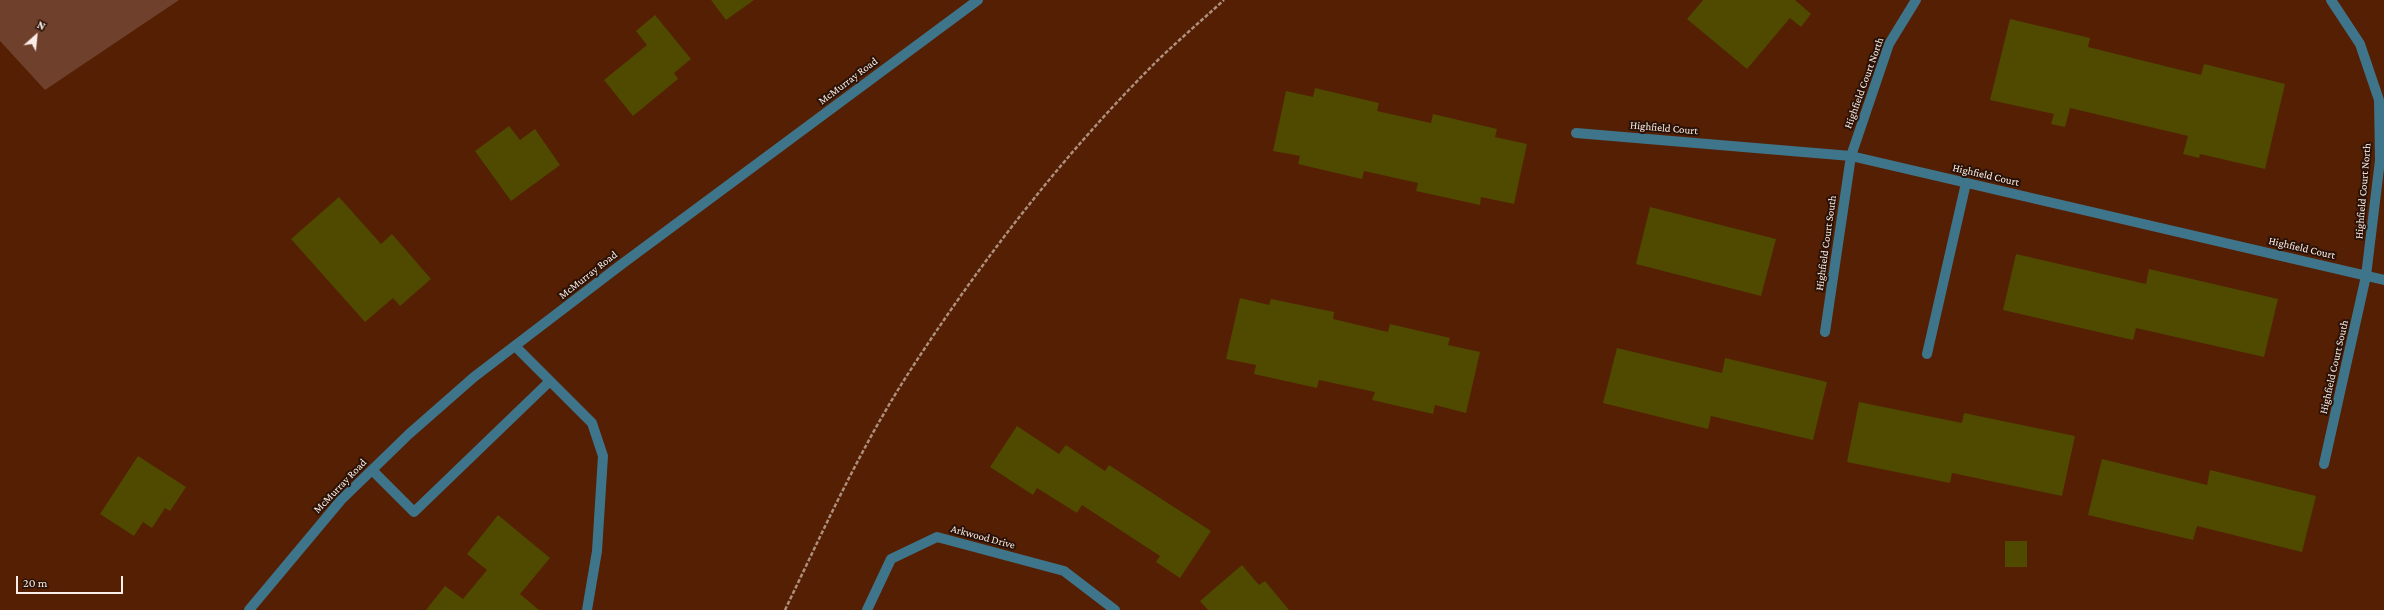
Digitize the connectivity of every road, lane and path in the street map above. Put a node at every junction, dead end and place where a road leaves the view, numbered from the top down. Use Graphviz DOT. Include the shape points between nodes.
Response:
graph roads {
  1 [pos="978,0"];
  2 [pos="1224,0"];
  3 [pos="1916,0"];
  4 [pos="2331,0"];
  5 [pos="1576,133"];
  6 [pos="1851,156"];
  7 [pos="1966,183"];
  8 [pos="2366,276"];
  9 [pos="2384,280"];
  10 [pos="1825,332"];
  11 [pos="515,346"];
  12 [pos="1927,354"];
  13 [pos="550,381"];
  14 [pos="2324,464"];
  15 [pos="372,470"];
  16 [pos="249,610"];
  17 [pos="587,610"];
  18 [pos="785,610"];
  19 [pos="867,610"];
  20 [pos="1115,610"];
  1 -- 11 [label="street, McMurray Road"];
  2 -- 18 [label="path" via="1159,60 1086,139 1035,198 967,286 906,378 843,488"];
  3 -- 6 [label="street, Highfield Court North" via="1889,44"];
  4 -- 8 [label="street, Highfield Court North" via="2360,44 2379,100 2380,160"];
  5 -- 6 [label="street, Highfield Court"];
  6 -- 7 [label="street, Highfield Court"];
  6 -- 10 [label="street, Highfield Court South"];
  7 -- 8 [label="street, Highfield Court"];
  7 -- 12 [label="street"];
  8 -- 9 [label="street, Highfield Court"];
  8 -- 14 [label="street, Highfield Court South"];
  11 -- 13 [label="street"];
  11 -- 15 [label="street, McMurray Road" via="474,377"];
  13 -- 15 [label="street" via="414,512"];
  13 -- 17 [label="street" via="592,423 603,456 597,551"];
  15 -- 16 [label="street, McMurray Road" via="341,500"];
  19 -- 20 [label="street, Arkwood Drive" via="891,559 937,537 1064,571"];
}
